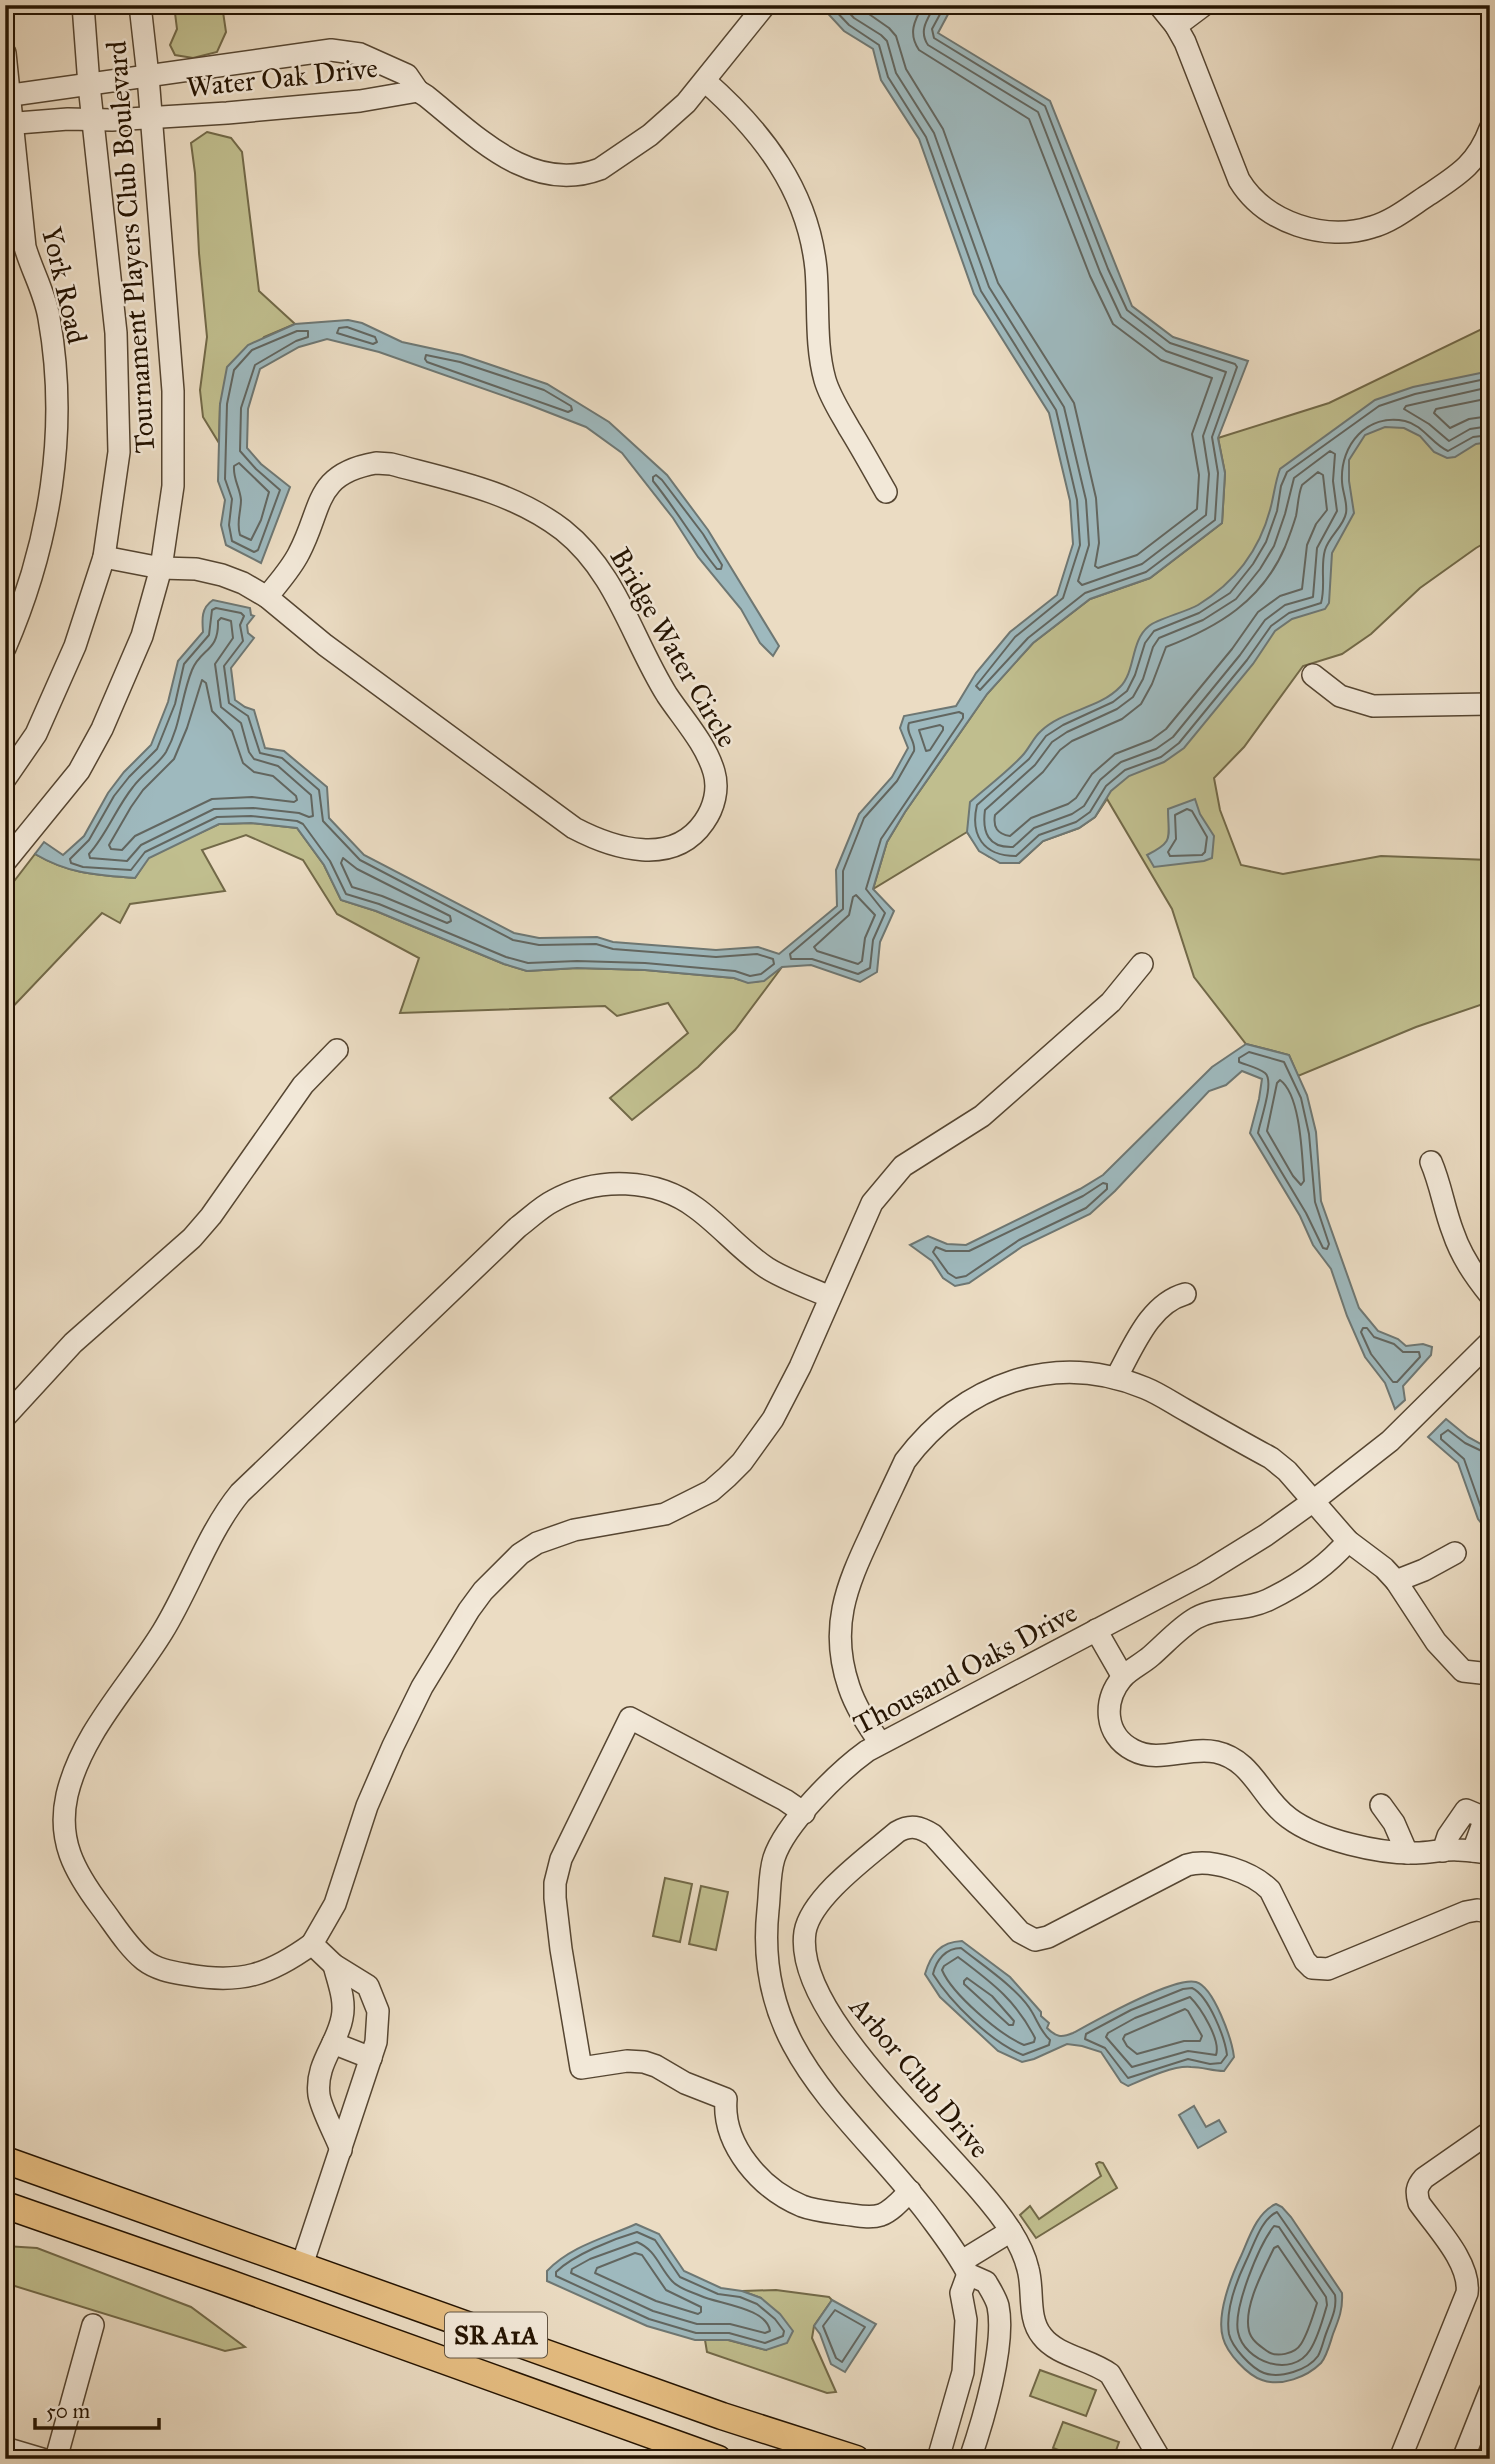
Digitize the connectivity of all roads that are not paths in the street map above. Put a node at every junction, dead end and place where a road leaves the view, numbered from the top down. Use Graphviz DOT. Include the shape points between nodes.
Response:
graph roads {
  1 [pos="83,5"];
  2 [pos="141,5"];
  3 [pos="765,5"];
  4 [pos="1159,5"];
  5 [pos="1204,5"];
  6 [pos="1176,26"];
  7 [pos="5,53"];
  8 [pos="148,76"];
  9 [pos="705,81"];
  10 [pos="89,85"];
  11 [pos="418,91"];
  12 [pos="7,96"];
  13 [pos="152,118"];
  14 [pos="93,120"];
  15 [pos="8,124"];
  16 [pos="1490,129"];
  17 [pos="886,492"];
  18 [pos="104,557"];
  19 [pos="161,568"];
  20 [pos="267,597"];
  21 [pos="5,648"];
  22 [pos="1313,675"];
  23 [pos="1490,704"];
  24 [pos="5,779"];
  25 [pos="9,851"];
  26 [pos="1142,964"];
  27 [pos="337,1050"];
  28 [pos="1431,1162"];
  29 [pos="1185,1294"];
  30 [pos="1490,1295"];
  31 [pos="830,1297"];
  32 [pos="1490,1342"];
  33 [pos="1116,1378"];
  34 [pos="8,1419"];
  35 [pos="1312,1502"];
  36 [pos="1348,1541"];
  37 [pos="1455,1553"];
  38 [pos="1396,1581"];
  39 [pos="1096,1630"];
  40 [pos="1490,1674"];
  41 [pos="1123,1677"];
  42 [pos="880,1744"];
  43 [pos="1381,1805"];
  44 [pos="804,1813"];
  45 [pos="1443,1851"];
  46 [pos="1481,1852"];
  47 [pos="1407,1853"];
  48 [pos="1490,1912"];
  49 [pos="312,1944"];
  50 [pos="334,1965"];
  51 [pos="333,2043"];
  52 [pos="371,2058"];
  53 [pos="1490,2132"];
  54 [pos="341,2150"];
  55 [pos="5,2160"];
  56 [pos="910,2192"];
  57 [pos="5,2206"];
  58 [pos="1011,2231"];
  59 [pos="302,2265"];
  60 [pos="965,2268"];
  61 [pos="93,2325"];
  62 [pos="1490,2390"];
  63 [pos="5,2448"];
  64 [pos="42,2459"];
  65 [pos="56,2459"];
  66 [pos="718,2459"];
  67 [pos="856,2459"];
  68 [pos="938,2459"];
  69 [pos="970,2459"];
  70 [pos="1160,2459"];
  71 [pos="1400,2459"];
  72 [pos="1463,2459"];
  1 -- 10 [label="street, Tournament Players Club Boulevard"];
  2 -- 8 [label="street, Tournament Players Club Boulevard"];
  3 -- 9 [label="street, Water Oak Drive"];
  4 -- 6 [label="street"];
  5 -- 6 [label="street"];
  6 -- 16 [label="street" via="1246,192 1259,205 1305,228 1353,232 1392,219 1465,170"];
  7 -- 12 [label="street, York Road"];
  8 -- 10 [label="street, Water Oak Drive"];
  8 -- 11 [label="street, Water Oak Drive" via="331,50 360,54 407,75"];
  8 -- 13 [label="street, Tournament Players Club Boulevard"];
  9 -- 11 [label="street, Water Oak Drive" via="650,135 600,169 575,176 555,176 514,162"];
  9 -- 17 [label="street" via="763,140 802,207 816,266 820,362 826,384"];
  10 -- 12 [label="street, Water Oak Drive"];
  10 -- 14 [label="street, Tournament Players Club Boulevard"];
  11 -- 13 [label="street, Water Oak Drive" via="319,106"];
  12 -- 15 [label="street, York Road"];
  13 -- 14 [label="street, Water Oak Drive"];
  13 -- 19 [label="street, Tournament Players Club Boulevard" via="173,391 173,486"];
  14 -- 15 [label="street, Water Oak Drive"];
  14 -- 18 [label="street, Tournament Players Club Boulevard" via="117,372 119,452"];
  15 -- 21 [label="street, York Road" via="25,247 49,318 55,455 42,544"];
  18 -- 19 [label="street, Bridge Water Circle"];
  18 -- 24 [label="street, Tournament Players Club Boulevard" via="75,646 36,734"];
  19 -- 20 [label="street, Bridge Water Circle" via="222,575"];
  19 -- 25 [label="street, Tournament Players Club Boulevard" via="142,636 102,729 79,771"];
  20 -- 20 [label="street, Bridge Water Circle" via="325,645 596,840 621,848 661,850 689,839 708,817 716,786 708,755 650,666 615,591 573,539 508,497 390,464 361,466 342,474 322,494 301,551"];
  22 -- 23 [label="street" via="1340,696 1373,706"];
  26 -- 31 [label="street" via="1111,1002 982,1116 902,1166 872,1203"];
  27 -- 34 [label="street" via="303,1085 211,1216 72,1343"];
  28 -- 30 [label="street" via="1460,1251"];
  29 -- 33 [label="street" via="1153,1316"];
  31 -- 49 [label="street" via="773,1419 742,1462 711,1491 665,1514 574,1530 545,1540 520,1554 483,1591 422,1687 393,1746 367,1806 335,1904"];
  31 -- 49 [label="street" via="767,1268 694,1207 672,1195 611,1182 589,1187 553,1201 519,1227 240,1493 226,1511 188,1589 109,1706 74,1770 63,1820 66,1844 87,1889 128,1942 155,1967 218,1980 240,1978 293,1958"];
  32 -- 35 [label="street, Thousand Oaks Drive" via="1390,1441"];
  33 -- 35 [label="street" via="1147,1389 1271,1458"];
  33 -- 42 [label="street" via="1063,1372 1009,1382 954,1411 905,1461 850,1577 840,1620 839,1643 849,1688"];
  35 -- 36 [label="street"];
  35 -- 39 [label="street, Thousand Oaks Drive" via="1203,1574"];
  36 -- 38 [label="street"];
  36 -- 41 [label="street" via="1330,1562 1266,1601 1196,1618"];
  37 -- 38 [label="street"];
  38 -- 40 [label="street" via="1436,1642 1463,1671"];
  39 -- 41 [label="street"];
  39 -- 42 [label="street, Thousand Oaks Drive"];
  41 -- 47 [label="street" via="1110,1700 1109,1718 1111,1730 1132,1749 1145,1755 1193,1751 1228,1756 1249,1770 1271,1801 1298,1823 1337,1839"];
  42 -- 44 [label="street, Thousand Oaks Drive" via="848,1765"];
  43 -- 47 [label="street"];
  44 -- 56 [label="street, Thousand Oaks Drive" via="789,1828 773,1860 766,1945 773,1999 812,2076"];
  44 -- 56 [label="street" via="630,1718 561,1859 555,1883 581,2068 627,2060 644,2062 726,2099 727,2129 747,2162 769,2186 804,2207 867,2217 881,2215"];
  45 -- 46 [label="street"];
  45 -- 46 [label="street" via="1466,1810 1485,1818"];
  45 -- 47 [label="street"];
  48 -- 58 [label="street, Arbor Club Drive" via="1466,1912 1318,1970 1305,1961 1262,1882 1199,1861 1035,1940 1020,1932 933,1835 914,1826 904,1827 821,1899 811,1914 805,1938 808,1966 829,2015"];
  49 -- 50 [label="street"];
  50 -- 51 [label="street" via="343,1999"];
  50 -- 52 [label="street" via="368,1986 379,2011"];
  51 -- 52 [label="street"];
  51 -- 54 [label="street" via="322,2063 319,2095"];
  52 -- 54 [label="street"];
  53 -- 71 [label="street" via="1424,2178 1416,2193 1459,2260 1468,2284"];
  54 -- 59 [label="street"];
  55 -- 59 [label="main road, SR A1A"];
  56 -- 60 [label="street, Thousand Oaks Drive"];
  57 -- 66 [label="main road, SR A1A"];
  58 -- 60 [label="street"];
  58 -- 70 [label="street, Arbor Club Drive" via="1029,2271 1034,2323 1041,2336 1110,2374"];
  59 -- 67 [label="main road, SR A1A" via="722,2416"];
  60 -- 68 [label="street" via="961,2293 966,2320 963,2372"];
  60 -- 69 [label="street, Thousand Oaks Drive" via="986,2281 998,2305 996,2364"];
  61 -- 65 [label="street"];
  62 -- 72 [label="street"];
  63 -- 64 [label="street"];
}
